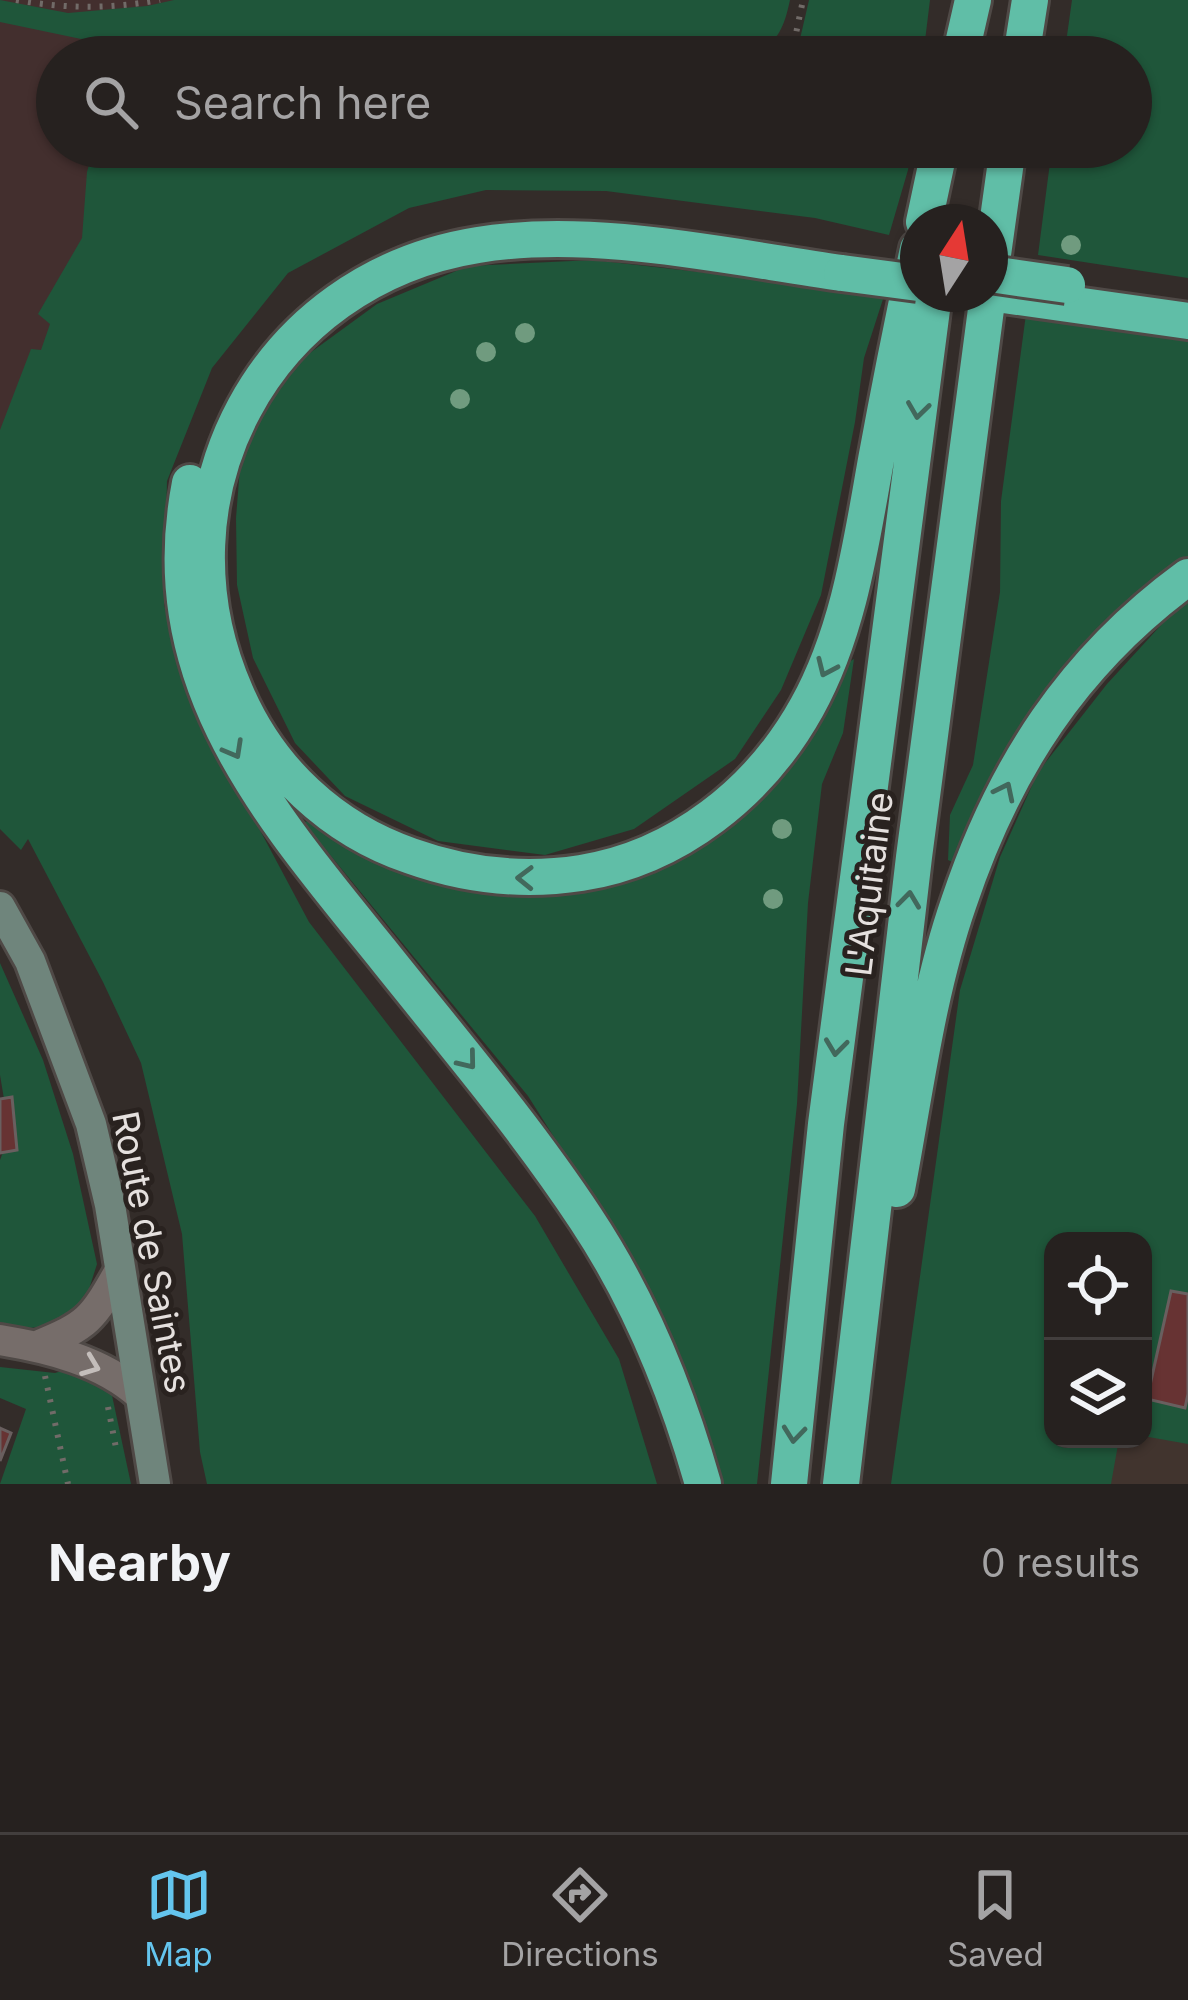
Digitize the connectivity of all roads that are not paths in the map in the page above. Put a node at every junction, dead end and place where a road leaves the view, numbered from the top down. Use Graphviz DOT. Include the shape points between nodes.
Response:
graph roads {
  1 [pos="974,0"];
  2 [pos="1030,0"];
  3 [pos="968,36"];
  4 [pos="1024,36"];
  5 [pos="936,168"];
  6 [pos="951,168"];
  7 [pos="1005,168"];
  8 [pos="928,204"];
  9 [pos="946,204"];
  10 [pos="1000,204"];
  11 [pos="843,264"];
  12 [pos="900,264"];
  13 [pos="900,278"];
  14 [pos="1008,280"];
  15 [pos="1008,293"];
  16 [pos="1065,294"];
  17 [pos="1188,302"];
  18 [pos="904,312"];
  19 [pos="932,312"];
  20 [pos="986,312"];
  21 [pos="1188,321"];
  22 [pos="1188,577"];
  23 [pos="0,907"];
  24 [pos="119,1272"];
  25 [pos="0,1340"];
  26 [pos="38,1346"];
  27 [pos="140,1395"];
  28 [pos="841,1480"];
  29 [pos="155,1484"];
  30 [pos="703,1484"];
  31 [pos="789,1484"];
  1 -- 3 [label="highway"];
  2 -- 4 [label="highway"];
  5 -- 8 [label="highway"];
  6 -- 9 [label="highway"];
  7 -- 10 [label="highway"];
  11 -- 12 [label="highway"];
  11 -- 13 [label="highway, bridge"];
  18 -- 11 [label="highway, one-way" via="859,556 831,659 786,740 699,827 619,865 509,878 391,849 292,780 265,748 226,671 206,549 211,495 235,424 271,364 307,326 402,267 514,240"];
  11 -- 30 [label="highway, one-way" via="583,218 478,221 415,236 305,297 246,360 213,414 191,475 181,541 198,670 224,735 302,854 588,1222 661,1361"];
  14 -- 16 [label="highway, bridge"];
  15 -- 16 [label="highway"];
  16 -- 17 [label="highway"];
  16 -- 21 [label="highway"];
  19 -- 31 [label="highway, L'Aquitaine, one-way" via="826,1124"];
  28 -- 20 [label="highway, L'Aquitaine, one-way"];
  28 -- 22 [label="highway, one-way" via="938,980 965,884 1000,798 1047,721 1118,635"];
  23 -- 24 [label="street, Route de Saintes" via="91,1124"];
  24 -- 26 [label="street" via="80,1328"];
  24 -- 27 [label="street, Route de Saintes"];
  25 -- 26 [label="street"];
  26 -- 27 [label="street, one-way" via="120,1378"];
  27 -- 29 [label="street, Route de Saintes"];
}
